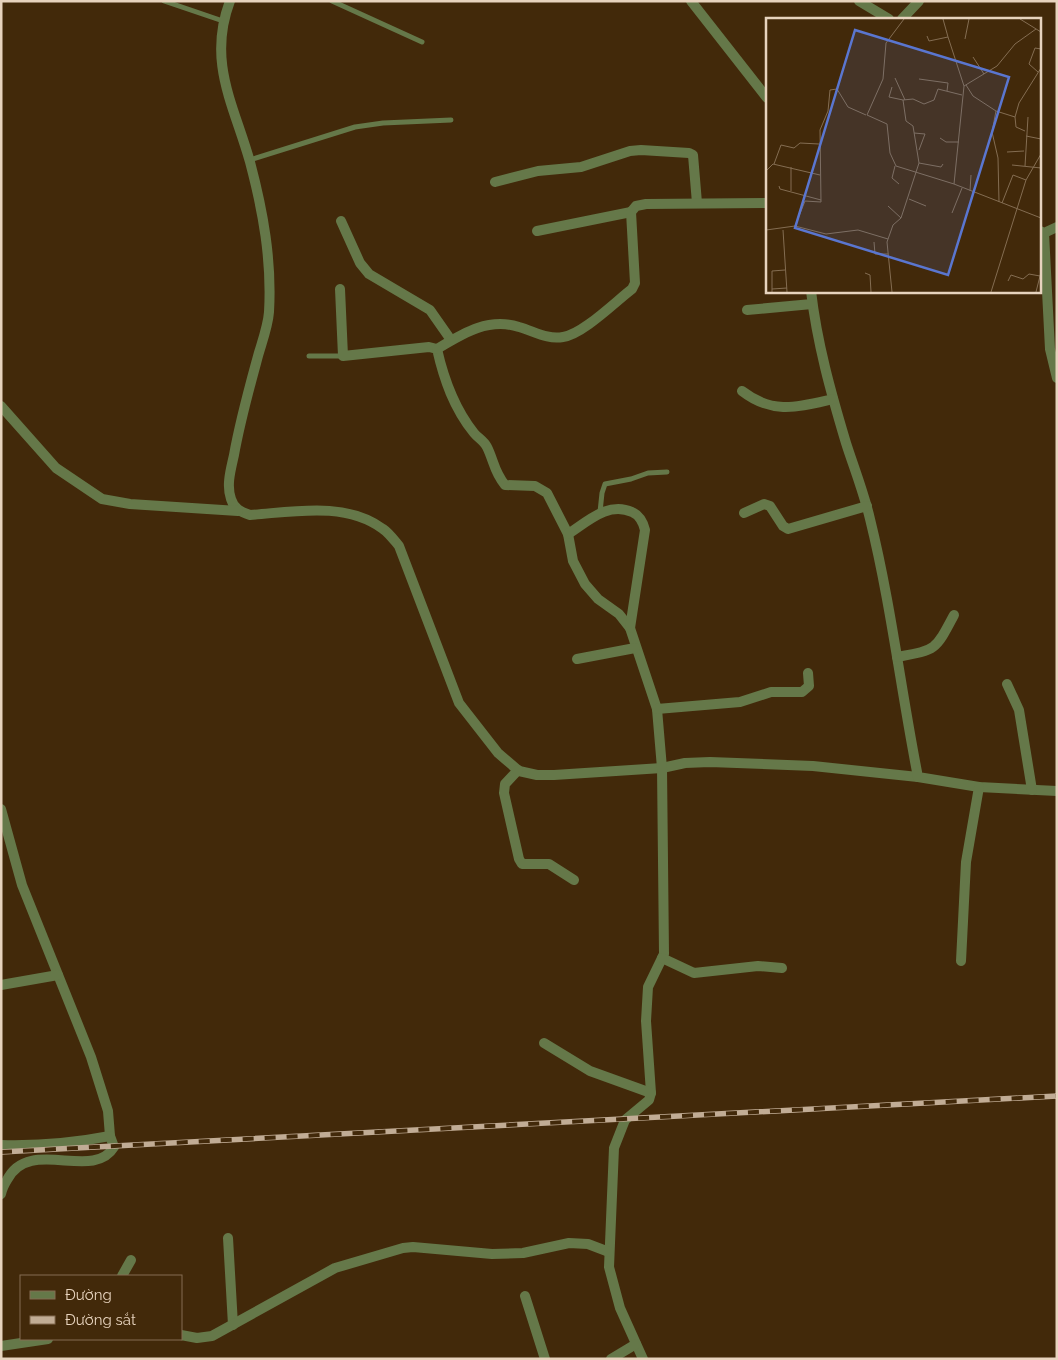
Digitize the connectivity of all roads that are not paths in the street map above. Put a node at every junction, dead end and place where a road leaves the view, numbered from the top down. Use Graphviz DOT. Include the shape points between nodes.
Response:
graph roads {
  1 [pos="164,1"];
  2 [pos="230,1"];
  3 [pos="332,1"];
  4 [pos="691,1"];
  5 [pos="860,1"];
  6 [pos="919,1"];
  7 [pos="886,18"];
  8 [pos="903,18"];
  9 [pos="222,21"];
  10 [pos="422,42"];
  11 [pos="766,97"];
  12 [pos="451,120"];
  13 [pos="249,160"];
  14 [pos="495,182"];
  15 [pos="697,203"];
  16 [pos="766,203"];
  17 [pos="631,212"];
  18 [pos="341,221"];
  19 [pos="1057,227"];
  20 [pos="537,231"];
  21 [pos="1042,232"];
  22 [pos="340,289"];
  23 [pos="811,292"];
  24 [pos="812,304"];
  25 [pos="747,310"];
  26 [pos="451,340"];
  27 [pos="437,349"];
  28 [pos="309,356"];
  29 [pos="343,356"];
  30 [pos="1057,378"];
  31 [pos="742,391"];
  32 [pos="833,399"];
  33 [pos="1,406"];
  34 [pos="667,472"];
  35 [pos="867,506"];
  36 [pos="238,511"];
  37 [pos="600,513"];
  38 [pos="744,513"];
  39 [pos="568,534"];
  40 [pos="954,615"];
  41 [pos="630,628"];
  42 [pos="636,648"];
  43 [pos="897,657"];
  44 [pos="577,659"];
  45 [pos="808,673"];
  46 [pos="1008,684"];
  47 [pos="657,709"];
  48 [pos="662,768"];
  49 [pos="518,770"];
  50 [pos="918,777"];
  51 [pos="979,786"];
  52 [pos="1032,790"];
  53 [pos="1057,791"];
  54 [pos="1,809"];
  55 [pos="574,880"];
  56 [pos="662,958"];
  57 [pos="961,961"];
  58 [pos="782,968"];
  59 [pos="58,975"];
  60 [pos="1,985"];
  61 [pos="544,1043"];
  62 [pos="652,1093"];
  63 [pos="110,1136"];
  64 [pos="1,1145"];
  65 [pos="1,1194"];
  66 [pos="228,1238"];
  67 [pos="609,1252"];
  68 [pos="131,1260"];
  69 [pos="123,1275"];
  70 [pos="525,1296"];
  71 [pos="233,1325"];
  72 [pos="182,1335"];
  73 [pos="41,1340"];
  74 [pos="636,1344"];
  75 [pos="1,1346"];
  76 [pos="545,1359"];
  77 [pos="611,1359"];
  78 [pos="642,1359"];
  1 -- 9 [label="lane"];
  2 -- 9 [label="street"];
  3 -- 10 [label="lane"];
  4 -- 11 [label="street"];
  5 -- 7 [label="street"];
  6 -- 8 [label="street"];
  9 -- 13 [label="street" via="221,63 226,90"];
  12 -- 13 [label="lane" via="354,127"];
  13 -- 36 [label="street" via="262,209 269,255 269,314 241,416 228,482 231,500"];
  14 -- 15 [label="street" via="538,171 581,168 630,151 689,153 693,155"];
  15 -- 16 [label="street"];
  15 -- 17 [label="street" via="646,204 636,206"];
  17 -- 20 [label="street"];
  17 -- 26 [label="street" via="635,283 632,289 578,331 553,338 517,326 495,324 474,327"];
  18 -- 26 [label="street" via="360,263 369,274 430,310"];
  19 -- 21 [label="street"];
  21 -- 30 [label="street" via="1050,349"];
  22 -- 29 [label="street"];
  23 -- 24 [label="street"];
  24 -- 25 [label="street"];
  24 -- 32 [label="street"];
  26 -- 27 [label="street"];
  27 -- 29 [label="street" via="429,347"];
  27 -- 39 [label="street" via="443,377 453,399 474,434 486,444 496,474 504,485 535,486 547,493"];
  28 -- 29 [label="lane"];
  31 -- 32 [label="street" via="771,407 788,408"];
  32 -- 35 [label="street"];
  33 -- 36 [label="street" via="56,468 102,499 130,504"];
  34 -- 37 [label="lane" via="648,473 606,484"];
  35 -- 38 [label="street" via="788,529 770,506 764,504"];
  35 -- 43 [label="street"];
  36 -- 49 [label="street" via="250,515 336,511 361,517 383,529 400,546 459,703 498,754"];
  37 -- 39 [label="street"];
  37 -- 41 [label="street" via="626,509 644,524"];
  39 -- 41 [label="street" via="573,561 585,584"];
  40 -- 43 [label="street" via="940,643 933,649"];
  41 -- 42 [label="street"];
  42 -- 44 [label="street"];
  42 -- 47 [label="street"];
  43 -- 50 [label="street"];
  45 -- 47 [label="street" via="809,686 802,692 770,692 740,702"];
  46 -- 52 [label="street" via="1019,710"];
  47 -- 48 [label="street"];
  48 -- 49 [label="street" via="537,775"];
  48 -- 50 [label="street" via="685,763 753,763"];
  48 -- 56 [label="street"];
  49 -- 55 [label="street" via="505,784 504,793 519,859 522,864 549,864"];
  50 -- 51 [label="street"];
  51 -- 52 [label="street"];
  51 -- 57 [label="street" via="966,862"];
  52 -- 53 [label="street"];
  54 -- 59 [label="street" via="22,885"];
  56 -- 58 [label="street" via="694,973 758,966"];
  56 -- 62 [label="street" via="648,987 646,1020"];
  59 -- 60 [label="street"];
  59 -- 63 [label="street" via="91,1057 108,1112"];
  61 -- 62 [label="street" via="590,1071"];
  62 -- 67 [label="street" via="649,1100 625,1120 617,1136"];
  63 -- 64 [label="street" via="32,1146"];
  63 -- 65 [label="street" via="114,1147 104,1158 21,1163 12,1170"];
  66 -- 71 [label="street"];
  67 -- 71 [label="street" via="588,1244 569,1243 523,1253 492,1254 403,1248 334,1268"];
  67 -- 74 [label="street" via="612,1285"];
  68 -- 69 [label="street"];
  70 -- 76 [label="street"];
  71 -- 72 [label="street" via="212,1336"];
  73 -- 75 [label="street"];
  74 -- 77 [label="street"];
  74 -- 78 [label="street"];
}
